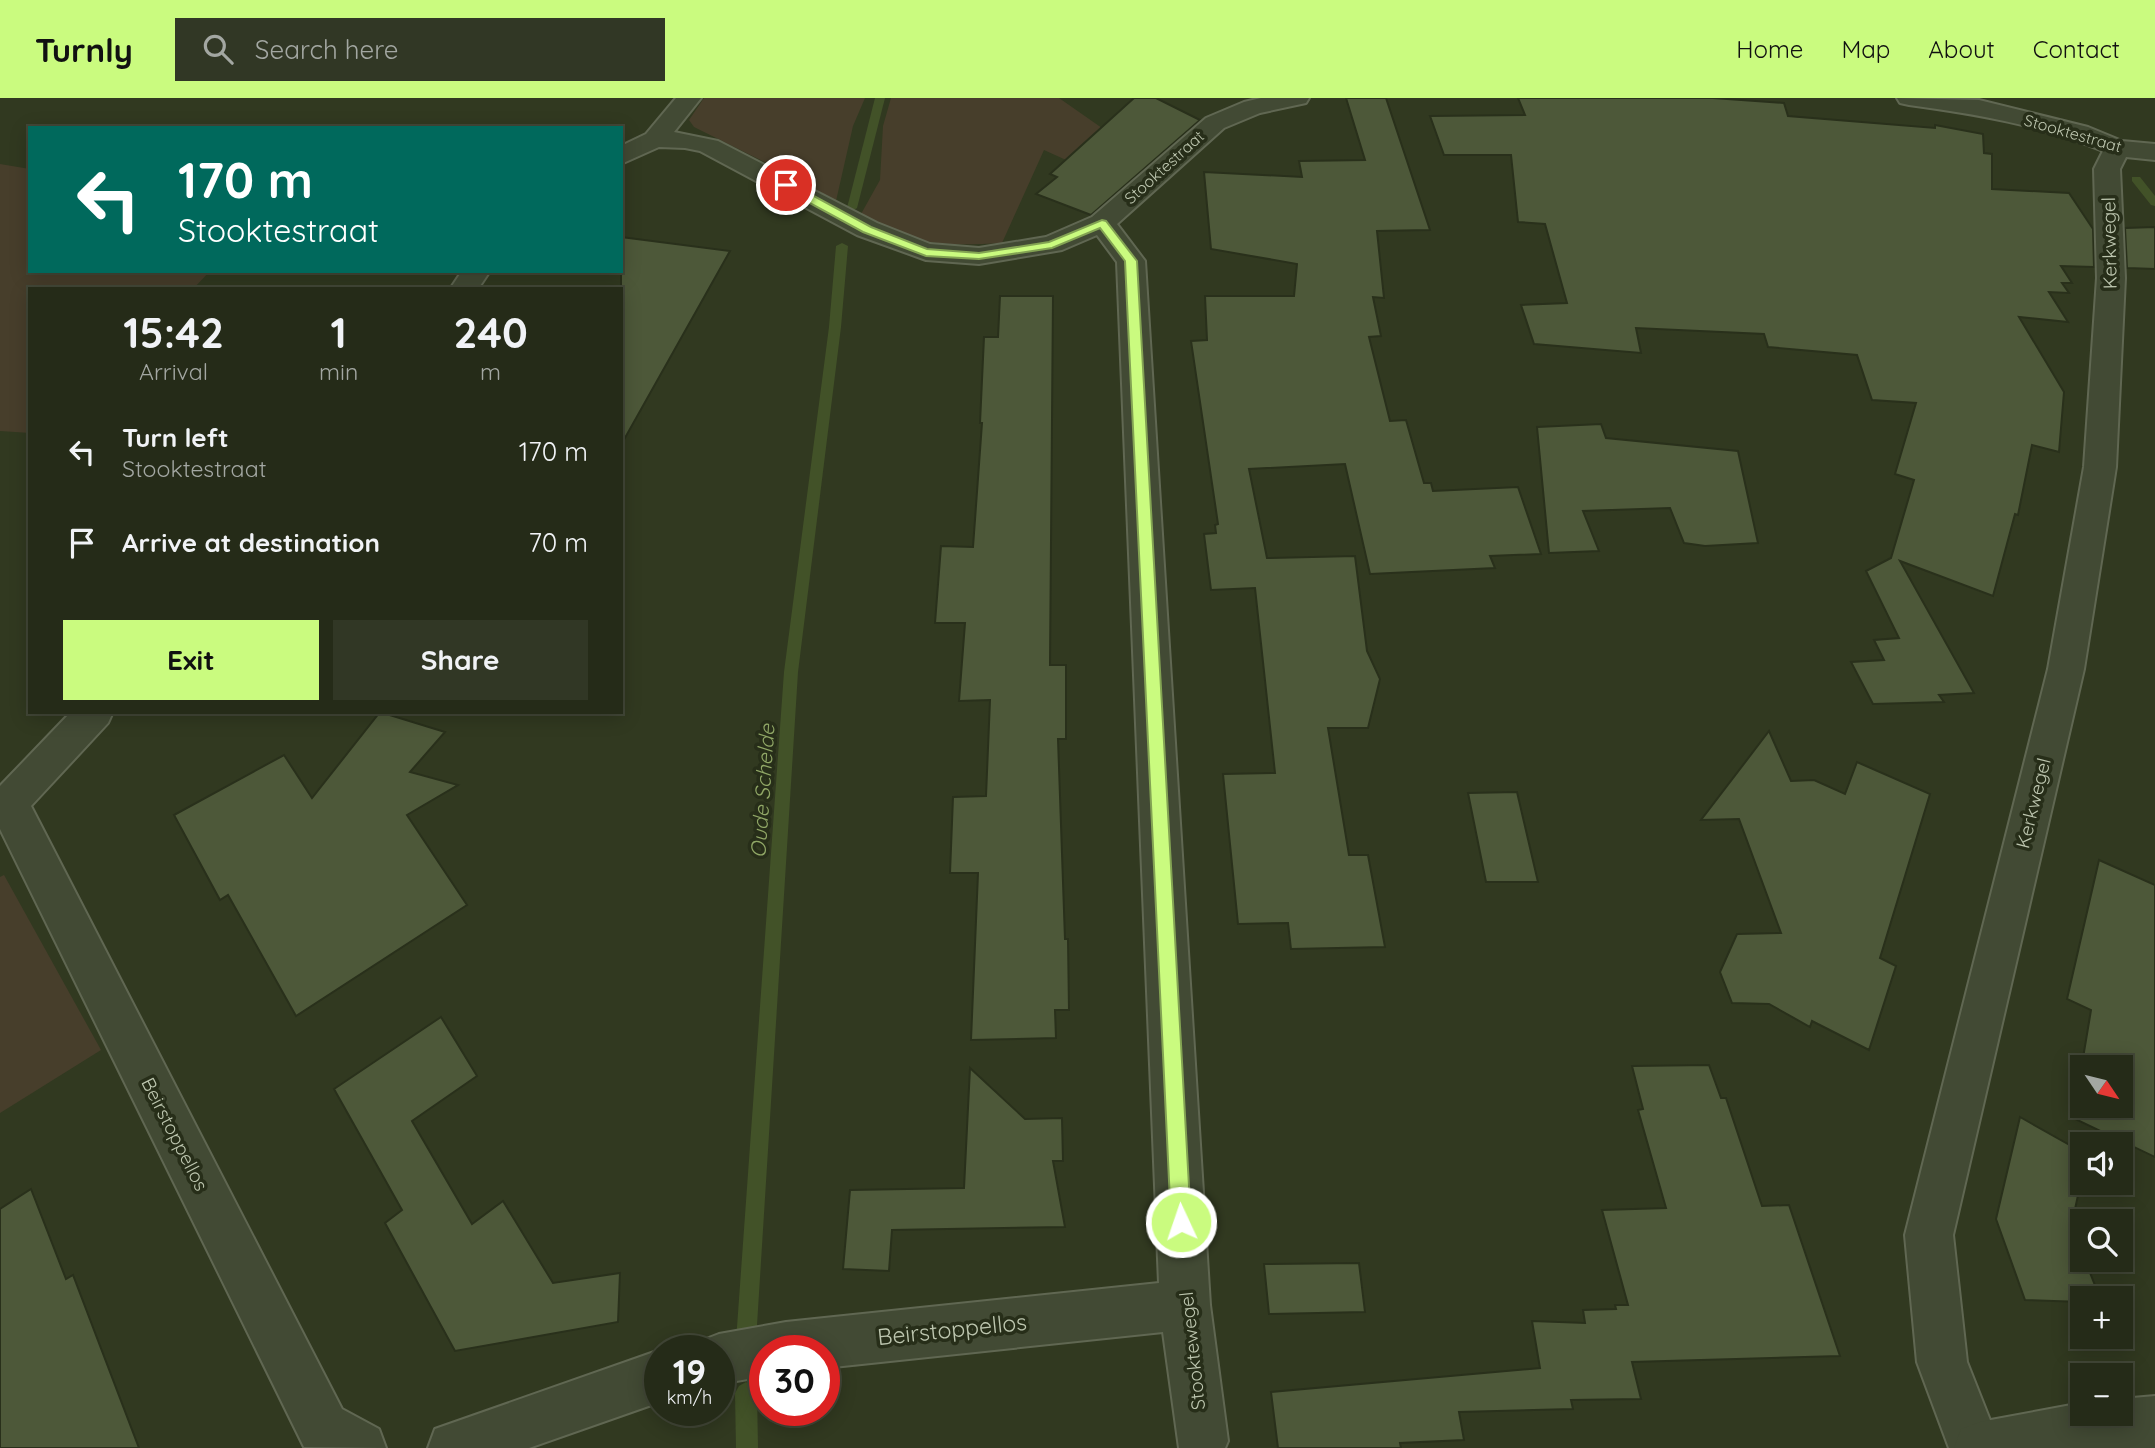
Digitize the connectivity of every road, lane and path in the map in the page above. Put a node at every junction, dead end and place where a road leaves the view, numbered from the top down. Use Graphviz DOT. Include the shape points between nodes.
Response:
graph roads {
  1 [pos="689,98"];
  2 [pos="1297,98"];
  3 [pos="1909,98"];
  4 [pos="655,139"];
  5 [pos="2117,148"];
  6 [pos="2155,152"];
  7 [pos="623,155"];
  8 [pos="1102,223"];
  9 [pos="93,714"];
  10 [pos="4,808"];
  11 [pos="1185,1305"];
  12 [pos="735,1356"];
  13 [pos="644,1382"];
  14 [pos="2155,1422"];
  15 [pos="1202,1441"];
  16 [pos="360,1448"];
  17 [pos="454,1448"];
  18 [pos="1977,1448"];
  1 -- 4 [label="street"];
  2 -- 8 [label="street, Stooktestraat" via="1253,107 1214,123"];
  3 -- 5 [label="street, Stooktestraat" via="1979,107 2078,132"];
  4 -- 7 [label="street"];
  4 -- 8 [label="street, Stooktestraat" via="709,146 867,229 926,252 979,256 1052,244"];
  5 -- 6 [label="street, Stooktestraat"];
  5 -- 18 [label="street, Kerkwegel" via="2108,169 2111,278 2100,467 2066,669 1929,1235 1942,1362"];
  8 -- 11 [label="street, Stooktewegel" via="1131,261"];
  9 -- 10 [label="street, Beirstoppellos"];
  10 -- 16 [label="street, Beirstoppellos" via="323,1428"];
  11 -- 12 [label="street, Beirstoppellos"];
  11 -- 15 [label="street, Stooktewegel"];
  13 -- 17 [label="street"];
  14 -- 18 [label="street" via="2060,1432"];
}
